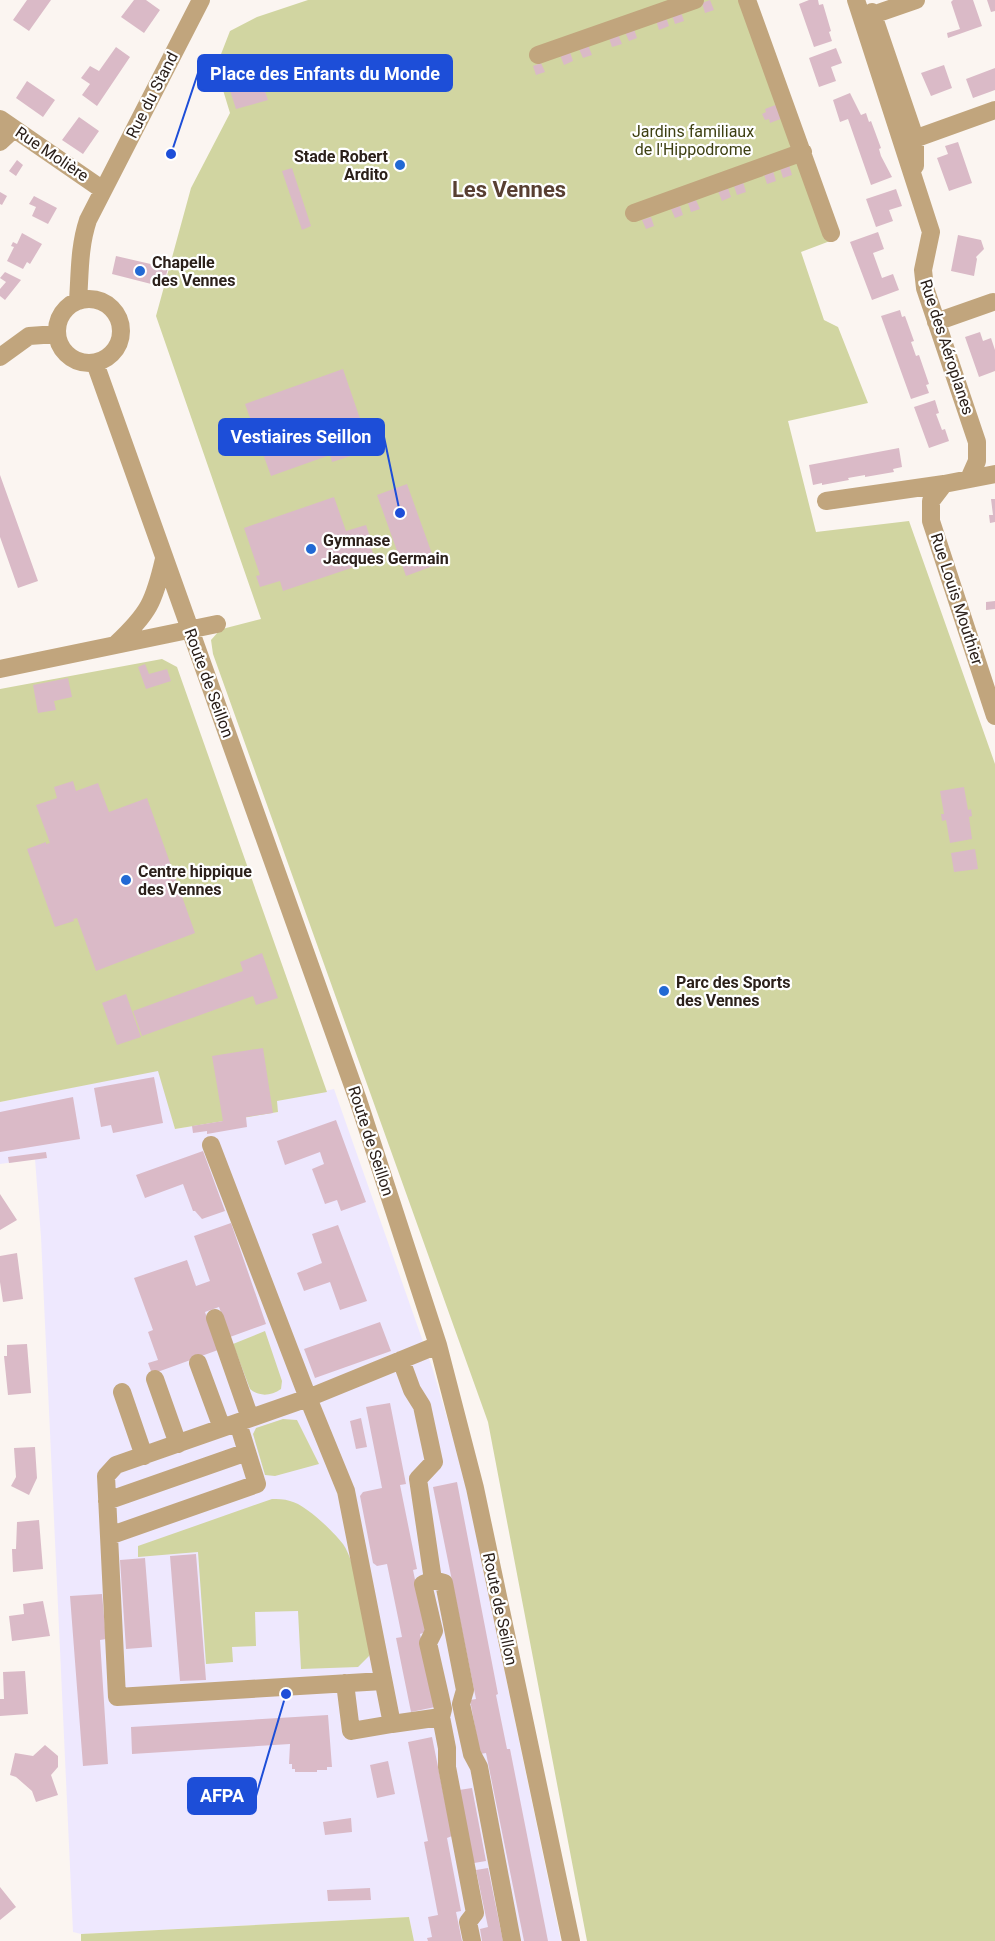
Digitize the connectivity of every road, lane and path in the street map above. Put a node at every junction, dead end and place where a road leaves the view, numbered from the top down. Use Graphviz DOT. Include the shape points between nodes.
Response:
graph roads {
  1 [pos="201,0"];
  2 [pos="694,0"];
  3 [pos="747,0"];
  4 [pos="856,0"];
  5 [pos="916,0"];
  6 [pos="868,11"];
  7 [pos="538,55"];
  8 [pos="995,110"];
  9 [pos="7,124"];
  10 [pos="909,141"];
  11 [pos="0,142"];
  12 [pos="803,152"];
  13 [pos="104,190"];
  14 [pos="634,213"];
  15 [pos="831,233"];
  16 [pos="78,301"];
  17 [pos="993,302"];
  18 [pos="936,322"];
  19 [pos="57,334"];
  20 [pos="0,357"];
  21 [pos="95,363"];
  22 [pos="995,474"];
  23 [pos="969,479"];
  24 [pos="944,484"];
  25 [pos="826,501"];
  26 [pos="164,559"];
  27 [pos="217,624"];
  28 [pos="190,629"];
  29 [pos="115,645"];
  30 [pos="0,669"];
  31 [pos="995,716"];
  32 [pos="211,1145"];
  33 [pos="215,1318"];
  34 [pos="438,1345"];
  35 [pos="401,1360"];
  36 [pos="198,1363"];
  37 [pos="155,1379"];
  38 [pos="122,1392"];
  39 [pos="308,1398"];
  40 [pos="237,1423"];
  41 [pos="178,1444"];
  42 [pos="247,1452"];
  43 [pos="144,1456"];
  44 [pos="107,1501"];
  45 [pos="109,1536"];
  46 [pos="433,1580"];
  47 [pos="384,1681"];
  48 [pos="345,1683"];
  49 [pos="441,1718"];
  50 [pos="392,1724"];
  51 [pos="472,1941"];
  52 [pos="512,1941"];
  53 [pos="572,1941"];
  1 -- 13 [label="street, Rue du Stand"];
  2 -- 7 [label="street"];
  3 -- 12 [label="street"];
  4 -- 6 [label="street, Rue des Aéroplanes"];
  5 -- 6 [label="street"];
  6 -- 10 [label="street, Rue des Aéroplanes"];
  8 -- 10 [label="street"];
  9 -- 11 [label="street"];
  9 -- 13 [label="street, Rue Molière"];
  10 -- 18 [label="street, Rue des Aéroplanes" via="915,180 931,232 923,270"];
  12 -- 14 [label="street"];
  12 -- 15 [label="street"];
  13 -- 16 [label="street, Rue du Stand" via="83,236"];
  16 -- 19 [label="street" via="61,314"];
  16 -- 21 [label="street" via="99,300 108,305 120,322 121,333 113,352"];
  17 -- 18 [label="street"];
  18 -- 23 [label="street, Rue des Aéroplanes" via="977,442 977,460"];
  19 -- 20 [label="street" via="29,336"];
  19 -- 21 [label="street" via="59,345 74,360"];
  21 -- 26 [label="street, Route de Seillon"];
  22 -- 23 [label="street"];
  23 -- 24 [label="street"];
  24 -- 25 [label="street"];
  24 -- 31 [label="street, Rue Louis Mouthier" via="932,501 931,521"];
  26 -- 28 [label="street, Route de Seillon"];
  26 -- 29 [label="street" via="154,598 139,622"];
  27 -- 28 [label="street"];
  28 -- 29 [label="street"];
  28 -- 34 [label="street, Route de Seillon" via="358,1100"];
  29 -- 30 [label="street"];
  32 -- 39 [label="street"];
  33 -- 40 [label="street"];
  34 -- 35 [label="street"];
  34 -- 53 [label="street, Route de Seillon" via="475,1488"];
  35 -- 39 [label="street"];
  35 -- 46 [label="street" via="422,1406 434,1462 418,1479"];
  36 -- 40 [label="street"];
  37 -- 41 [label="street"];
  38 -- 43 [label="street"];
  39 -- 40 [label="street"];
  39 -- 47 [label="street" via="346,1491"];
  40 -- 41 [label="street"];
  40 -- 42 [label="street"];
  41 -- 43 [label="street"];
  42 -- 44 [label="street"];
  42 -- 45 [label="street" via="257,1484"];
  43 -- 44 [label="street" via="116,1465 106,1476"];
  44 -- 45 [label="street"];
  45 -- 48 [label="street" via="117,1697"];
  46 -- 49 [label="street" via="423,1584 434,1631 429,1643 443,1709"];
  46 -- 52 [label="street" via="444,1583 465,1690 460,1704 479,1767"];
  47 -- 48 [label="street"];
  47 -- 50 [label="street"];
  48 -- 50 [label="street" via="351,1731"];
  49 -- 50 [label="street"];
  49 -- 51 [label="street" via="475,1913 468,1922"];
}
